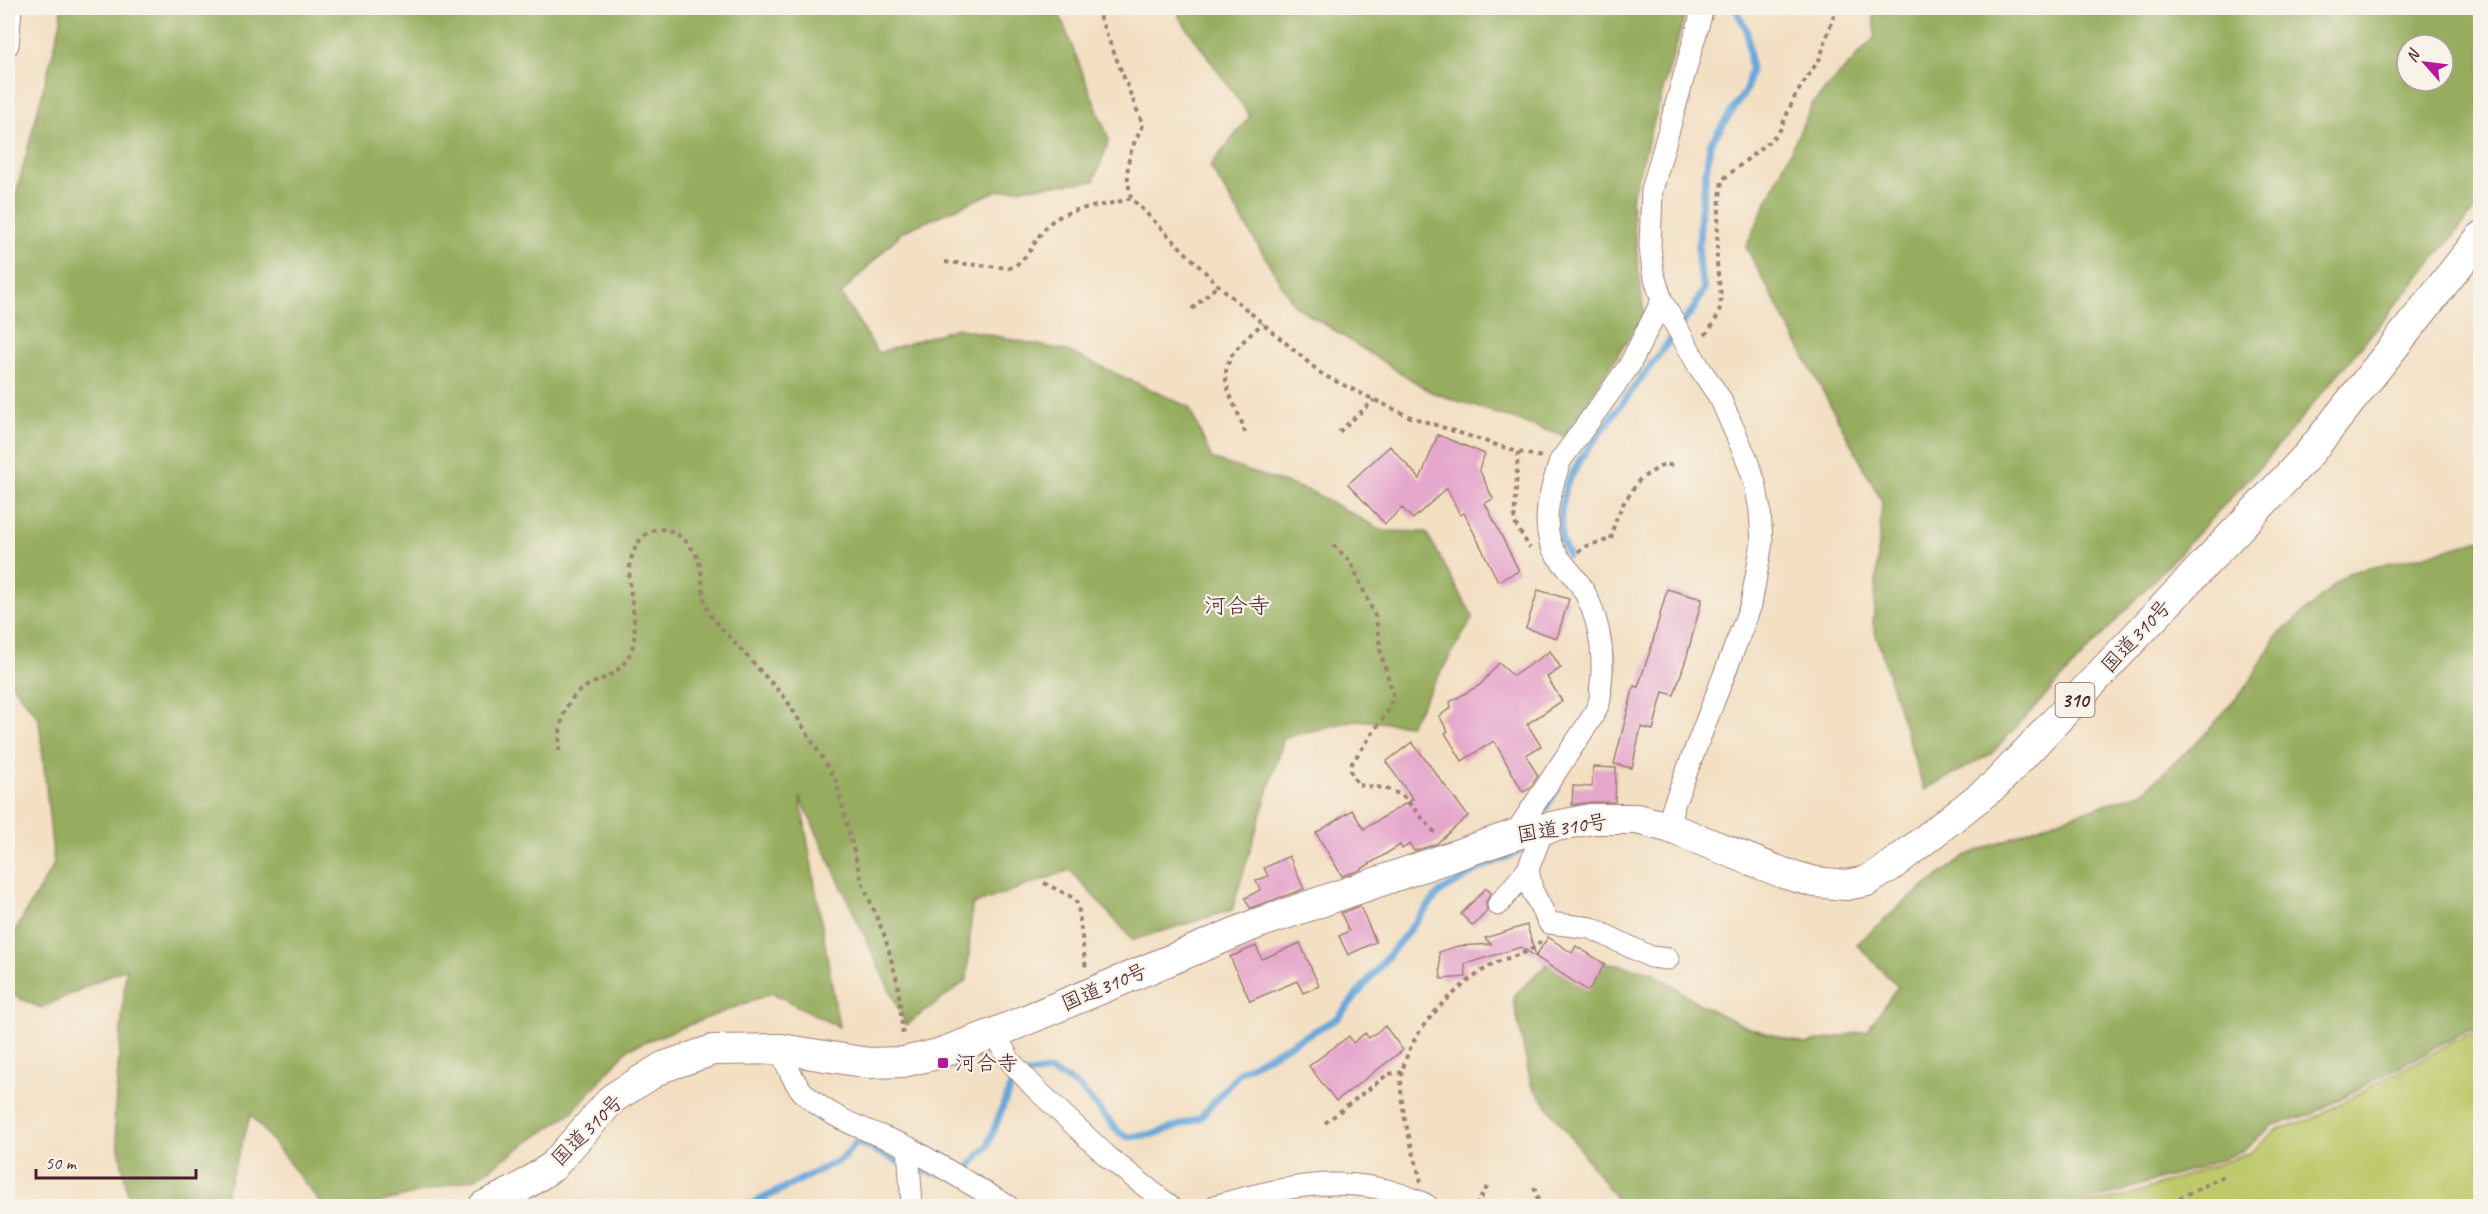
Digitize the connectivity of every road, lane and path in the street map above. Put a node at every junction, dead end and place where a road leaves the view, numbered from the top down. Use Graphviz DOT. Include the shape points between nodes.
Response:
graph roads {
  1 [pos="11,8"];
  2 [pos="1096,8"];
  3 [pos="1703,8"];
  4 [pos="1836,8"];
  5 [pos="8,45"];
  6 [pos="1131,198"];
  7 [pos="2481,238"];
  8 [pos="945,262"];
  9 [pos="1218,285"];
  10 [pos="1665,307"];
  11 [pos="1192,309"];
  12 [pos="1263,323"];
  13 [pos="1689,349"];
  14 [pos="1374,400"];
  15 [pos="1339,432"];
  16 [pos="1245,433"];
  17 [pos="1518,452"];
  18 [pos="1560,461"];
  19 [pos="1675,465"];
  20 [pos="1333,545"];
  21 [pos="1567,555"];
  22 [pos="559,751"];
  23 [pos="1668,827"];
  24 [pos="1529,831"];
  25 [pos="1454,855"];
  26 [pos="1528,869"];
  27 [pos="1044,883"];
  28 [pos="1498,905"];
  29 [pos="1549,923"];
  30 [pos="1668,959"];
  31 [pos="1089,994"];
  32 [pos="995,1033"];
  33 [pos="781,1049"];
  34 [pos="903,1062"];
  35 [pos="1403,1072"];
  36 [pos="1324,1123"];
  37 [pos="907,1149"];
  38 [pos="2224,1176"];
  39 [pos="1487,1187"];
  40 [pos="1534,1187"];
  41 [pos="1172,1205"];
  42 [pos="1426,1205"];
  43 [pos="484,1206"];
  44 [pos="912,1206"];
  45 [pos="1008,1206"];
  46 [pos="1142,1206"];
  47 [pos="1215,1206"];
  48 [pos="1476,1206"];
  49 [pos="1540,1206"];
  50 [pos="2163,1206"];
  1 -- 5 [label="street"];
  2 -- 6 [label="path" via="1143,125 1128,153"];
  3 -- 10 [label="street" via="1652,190 1650,247 1653,272"];
  4 -- 13 [label="path" via="1820,58 1795,96 1780,130 1722,180 1717,250 1722,301 1712,327"];
  6 -- 8 [label="path" via="1064,213 1043,230 1020,264 1010,268"];
  6 -- 9 [label="path"];
  7 -- 23 [label="highway, 国道310号 / 310" via="2308,455 1996,784 1892,866 1868,881 1846,885 1815,882"];
  9 -- 11 [label="path"];
  9 -- 12 [label="path"];
  10 -- 13 [label="street"];
  10 -- 18 [label="street" via="1629,366"];
  12 -- 14 [label="path" via="1312,367"];
  12 -- 16 [label="path" via="1236,348 1228,364 1226,379"];
  13 -- 23 [label="street" via="1720,398 1745,455 1756,492 1762,542 1751,605"];
  14 -- 15 [label="path"];
  14 -- 17 [label="path" via="1408,416"];
  17 -- 18 [label="path"];
  17 -- 21 [label="path" via="1514,522 1536,555"];
  18 -- 21 [label="street" via="1547,509 1551,542"];
  19 -- 21 [label="path" via="1663,465 1640,479 1623,504 1611,539"];
  20 -- 25 [label="path" via="1350,561 1376,618 1393,694 1390,708 1352,764 1354,780 1401,795"];
  21 -- 24 [label="street" via="1592,605 1603,671 1600,702"];
  22 -- 34 [label="path" via="562,721 576,694 621,669 632,650 632,556 649,530 663,528 674,532 693,550 703,576 705,603 713,619 786,699 835,779 862,882 885,937 898,984"];
  23 -- 24 [label="highway, 国道310号 / 310" via="1637,819 1591,819"];
  24 -- 25 [label="highway, 国道310号 / 310"];
  24 -- 26 [label="street"];
  25 -- 31 [label="highway, 国道310号 / 310" via="1256,924"];
  26 -- 28 [label="street"];
  26 -- 29 [label="street" via="1532,891"];
  27 -- 31 [label="path" via="1074,898 1078,905"];
  29 -- 30 [label="street" via="1591,928 1652,957"];
  29 -- 35 [label="path" via="1537,946 1493,964 1446,998 1410,1051"];
  31 -- 32 [label="highway, 国道310号 / 310"];
  32 -- 34 [label="highway, 国道310号 / 310"];
  32 -- 41 [label="street" via="1010,1061 1035,1088 1108,1157"];
  33 -- 34 [label="highway, 国道310号 / 310" via="869,1063"];
  33 -- 37 [label="street" via="803,1093 837,1117"];
  33 -- 43 [label="highway, 国道310号 / 310" via="713,1050 663,1066 613,1098 552,1167"];
  35 -- 36 [label="path" via="1388,1074"];
  35 -- 42 [label="path" via="1405,1113"];
  37 -- 44 [label="street"];
  37 -- 45 [label="street"];
  38 -- 50 [label="path"];
  39 -- 48 [label="path"];
  40 -- 49 [label="path"];
  41 -- 46 [label="street"];
  42 -- 47 [label="street" via="1358,1184 1317,1184"];
}
